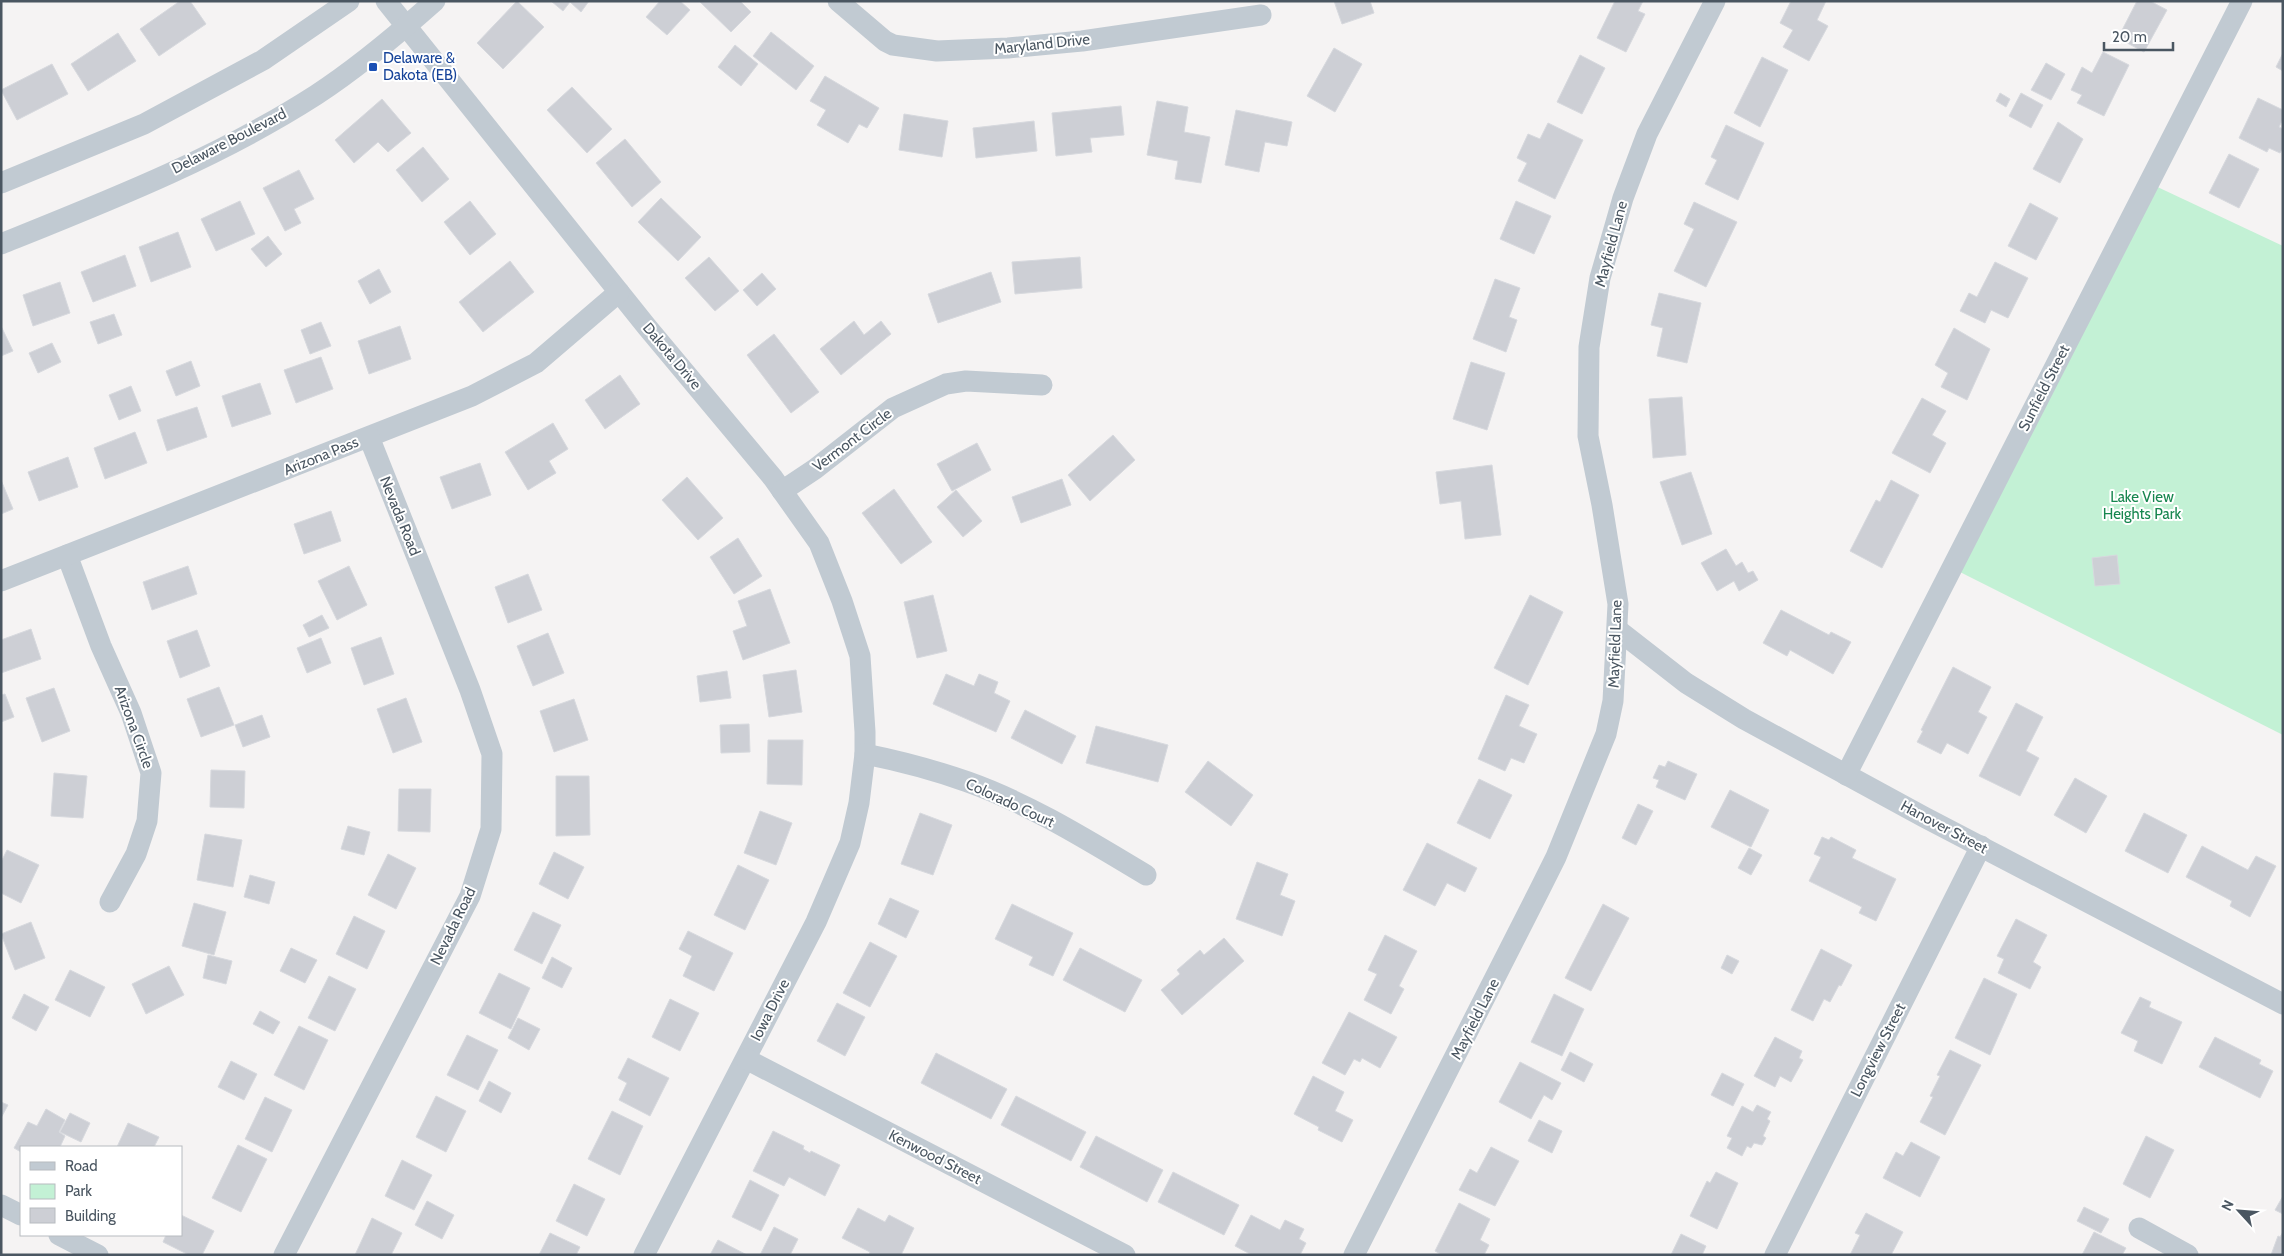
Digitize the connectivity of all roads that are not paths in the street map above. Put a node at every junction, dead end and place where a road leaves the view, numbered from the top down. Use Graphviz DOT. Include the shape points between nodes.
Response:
graph roads {
  1 [pos="350,1"];
  2 [pos="386,1"];
  3 [pos="435,1"];
  4 [pos="838,1"];
  5 [pos="1714,1"];
  6 [pos="2242,1"];
  7 [pos="1261,15"];
  8 [pos="407,26"];
  9 [pos="1,183"];
  10 [pos="1,244"];
  11 [pos="619,292"];
  12 [pos="1042,385"];
  13 [pos="368,437"];
  14 [pos="782,491"];
  15 [pos="67,554"];
  16 [pos="1,581"];
  17 [pos="1618,630"];
  18 [pos="865,754"];
  19 [pos="1846,775"];
  20 [pos="1981,846"];
  21 [pos="1146,875"];
  22 [pos="110,902"];
  23 [pos="2283,1004"];
  24 [pos="746,1058"];
  25 [pos="1,1205"];
  26 [pos="20,1215"];
  27 [pos="2139,1228"];
  28 [pos="61,1236"];
  29 [pos="1123,1254"];
  30 [pos="98,1255"];
  31 [pos="284,1255"];
  32 [pos="644,1255"];
  33 [pos="1354,1255"];
  34 [pos="1775,1255"];
  35 [pos="2188,1255"];
  1 -- 9 [label="street" via="262,60 144,124"];
  2 -- 8 [label="street, Dakota Drive"];
  3 -- 8 [label="street, Delaware Boulevard"];
  4 -- 7 [label="street, Maryland Drive" via="885,41 937,51 1082,41"];
  5 -- 17 [label="street, Mayfield Lane" via="1662,102 1623,198 1600,278 1591,337 1588,436 1617,595"];
  6 -- 19 [label="street, Sunfield Street"];
  8 -- 10 [label="street, Delaware Boulevard" via="316,94 233,142 102,204"];
  8 -- 11 [label="street, Dakota Drive"];
  11 -- 13 [label="street, Arizona Pass" via="536,363 472,396"];
  11 -- 14 [label="street, Dakota Drive"];
  12 -- 14 [label="street, Vermont Circle" via="966,381 946,384 893,408"];
  13 -- 15 [label="street, Arizona Pass"];
  13 -- 31 [label="street, Nevada Road" via="470,690 492,754 491,829 470,896"];
  14 -- 18 [label="street, Dakota Drive" via="820,543 860,656"];
  15 -- 16 [label="street, Arizona Pass"];
  15 -- 22 [label="street, Arizona Circle" via="101,646 131,713 151,773 147,821 136,854"];
  17 -- 19 [label="street, Hanover Street" via="1686,683"];
  17 -- 33 [label="street, Mayfield Lane" via="1613,701 1606,734 1556,857"];
  18 -- 21 [label="street, Colorado Court" via="969,782 1065,828"];
  18 -- 24 [label="street, Iowa Drive" via="850,843 816,922"];
  19 -- 20 [label="street, Hanover Street"];
  20 -- 23 [label="street, Hanover Street"];
  20 -- 34 [label="street, Longview Street"];
  24 -- 29 [label="street, Kenwood Street"];
  24 -- 32 [label="street, Iowa Drive"];
  25 -- 26 [label="street"];
  27 -- 35 [label="street"];
  28 -- 30 [label="street"];
}
